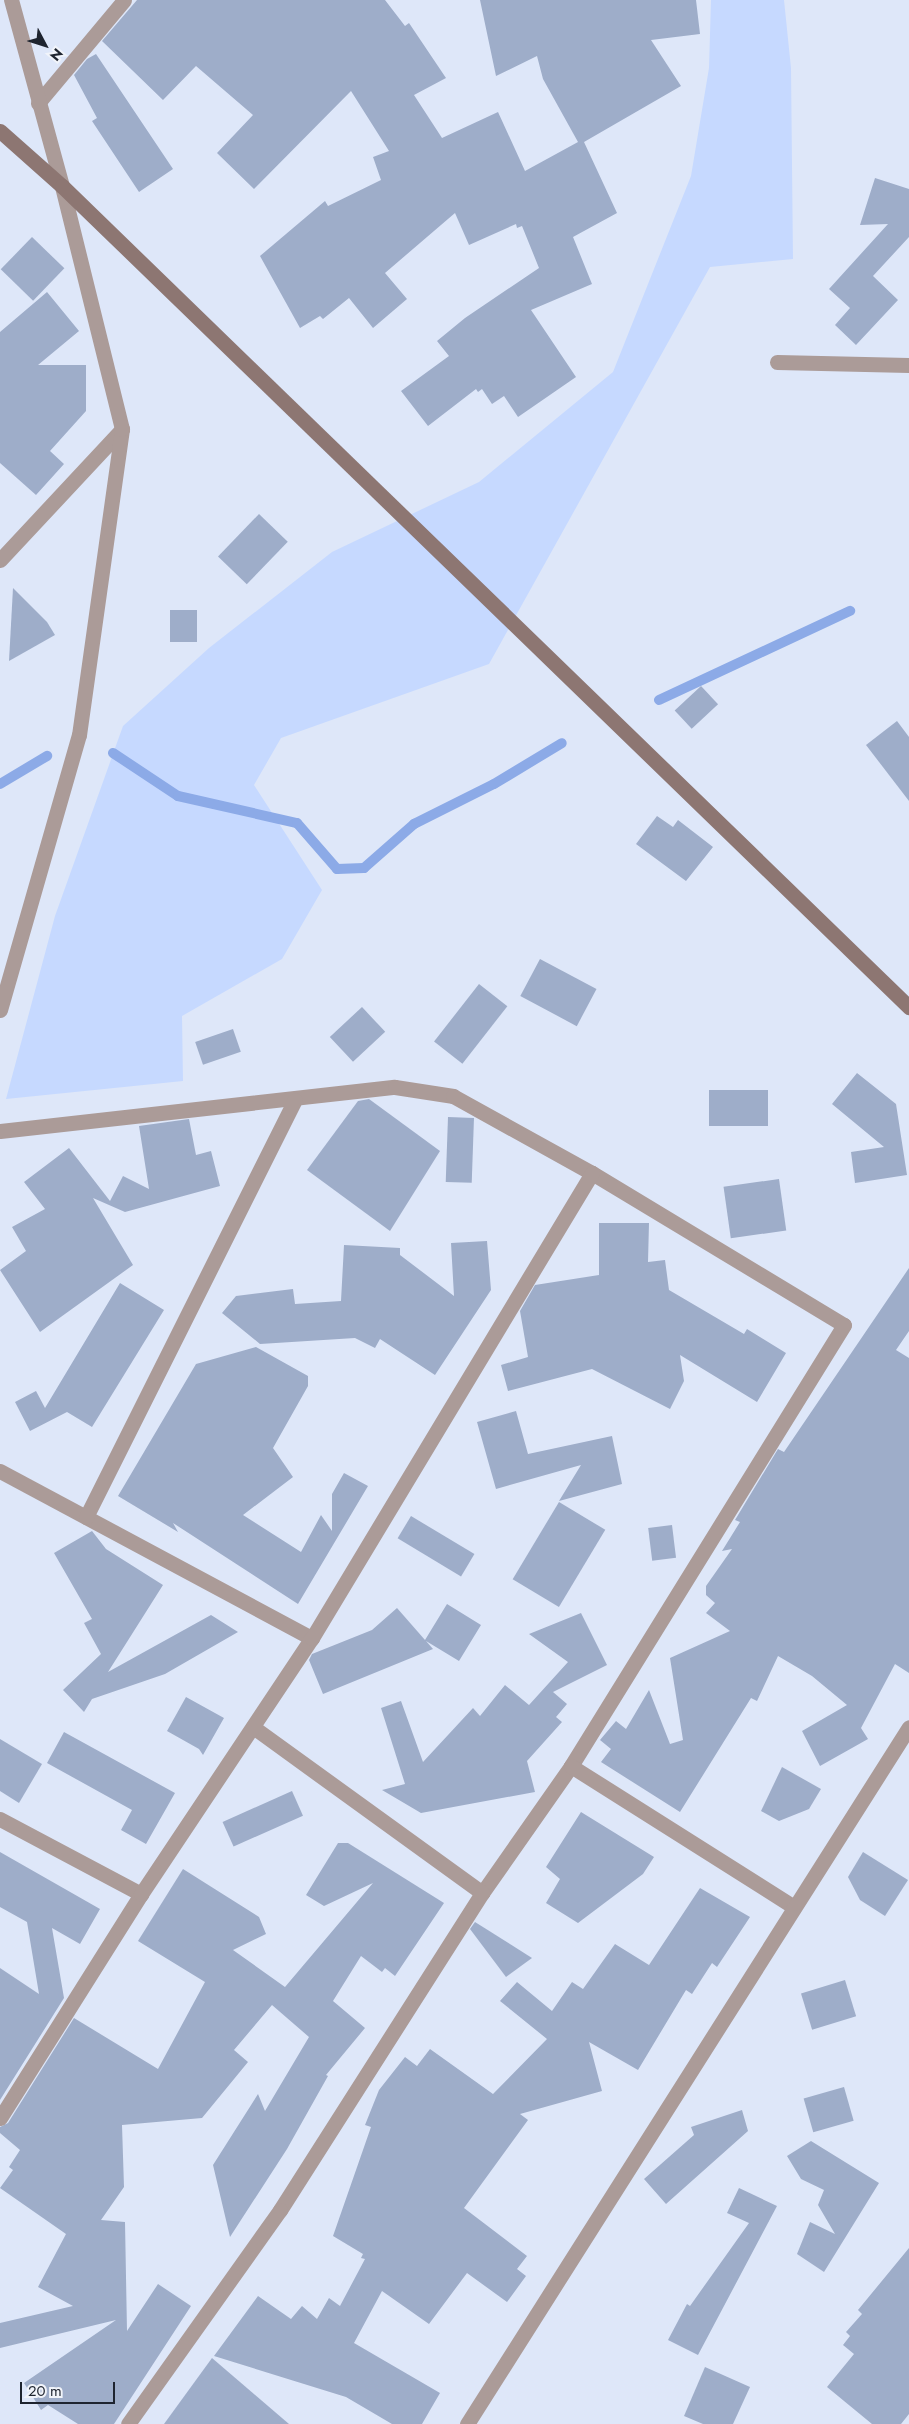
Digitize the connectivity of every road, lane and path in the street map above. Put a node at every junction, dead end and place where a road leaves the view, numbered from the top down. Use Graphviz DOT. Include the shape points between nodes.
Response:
graph roads {
  1 [pos="11,0"];
  2 [pos="124,0"];
  3 [pos="38,103"];
  4 [pos="0,131"];
  5 [pos="62,186"];
  6 [pos="777,362"];
  7 [pos="909,365"];
  8 [pos="122,430"];
  9 [pos="0,560"];
  10 [pos="909,1007"];
  11 [pos="0,1010"];
  12 [pos="295,1100"];
  13 [pos="0,1131"];
  14 [pos="592,1173"];
  15 [pos="0,1471"];
  16 [pos="86,1517"];
  17 [pos="312,1638"];
  18 [pos="253,1727"];
  19 [pos="909,1727"];
  20 [pos="571,1766"];
  21 [pos="0,1819"];
  22 [pos="482,1892"];
  23 [pos="141,1894"];
  24 [pos="794,1907"];
  25 [pos="0,2118"];
  26 [pos="128,2424"];
  27 [pos="467,2424"];
  1 -- 3 [label="street"];
  2 -- 3 [label="street"];
  3 -- 5 [label="street"];
  4 -- 5 [label="street"];
  5 -- 8 [label="street"];
  5 -- 10 [label="street"];
  6 -- 7 [label="street"];
  8 -- 9 [label="street"];
  8 -- 11 [label="street" via="79,735"];
  12 -- 13 [label="street"];
  12 -- 14 [label="street" via="394,1087 453,1096"];
  12 -- 16 [label="street"];
  14 -- 17 [label="street"];
  14 -- 20 [label="street" via="844,1325"];
  15 -- 16 [label="street"];
  16 -- 17 [label="street"];
  17 -- 18 [label="street"];
  18 -- 22 [label="street"];
  18 -- 23 [label="street"];
  19 -- 24 [label="street"];
  20 -- 22 [label="street"];
  20 -- 24 [label="street"];
  21 -- 23 [label="street"];
  22 -- 26 [label="street" via="280,2210"];
  23 -- 25 [label="street"];
  24 -- 27 [label="street"];
}
